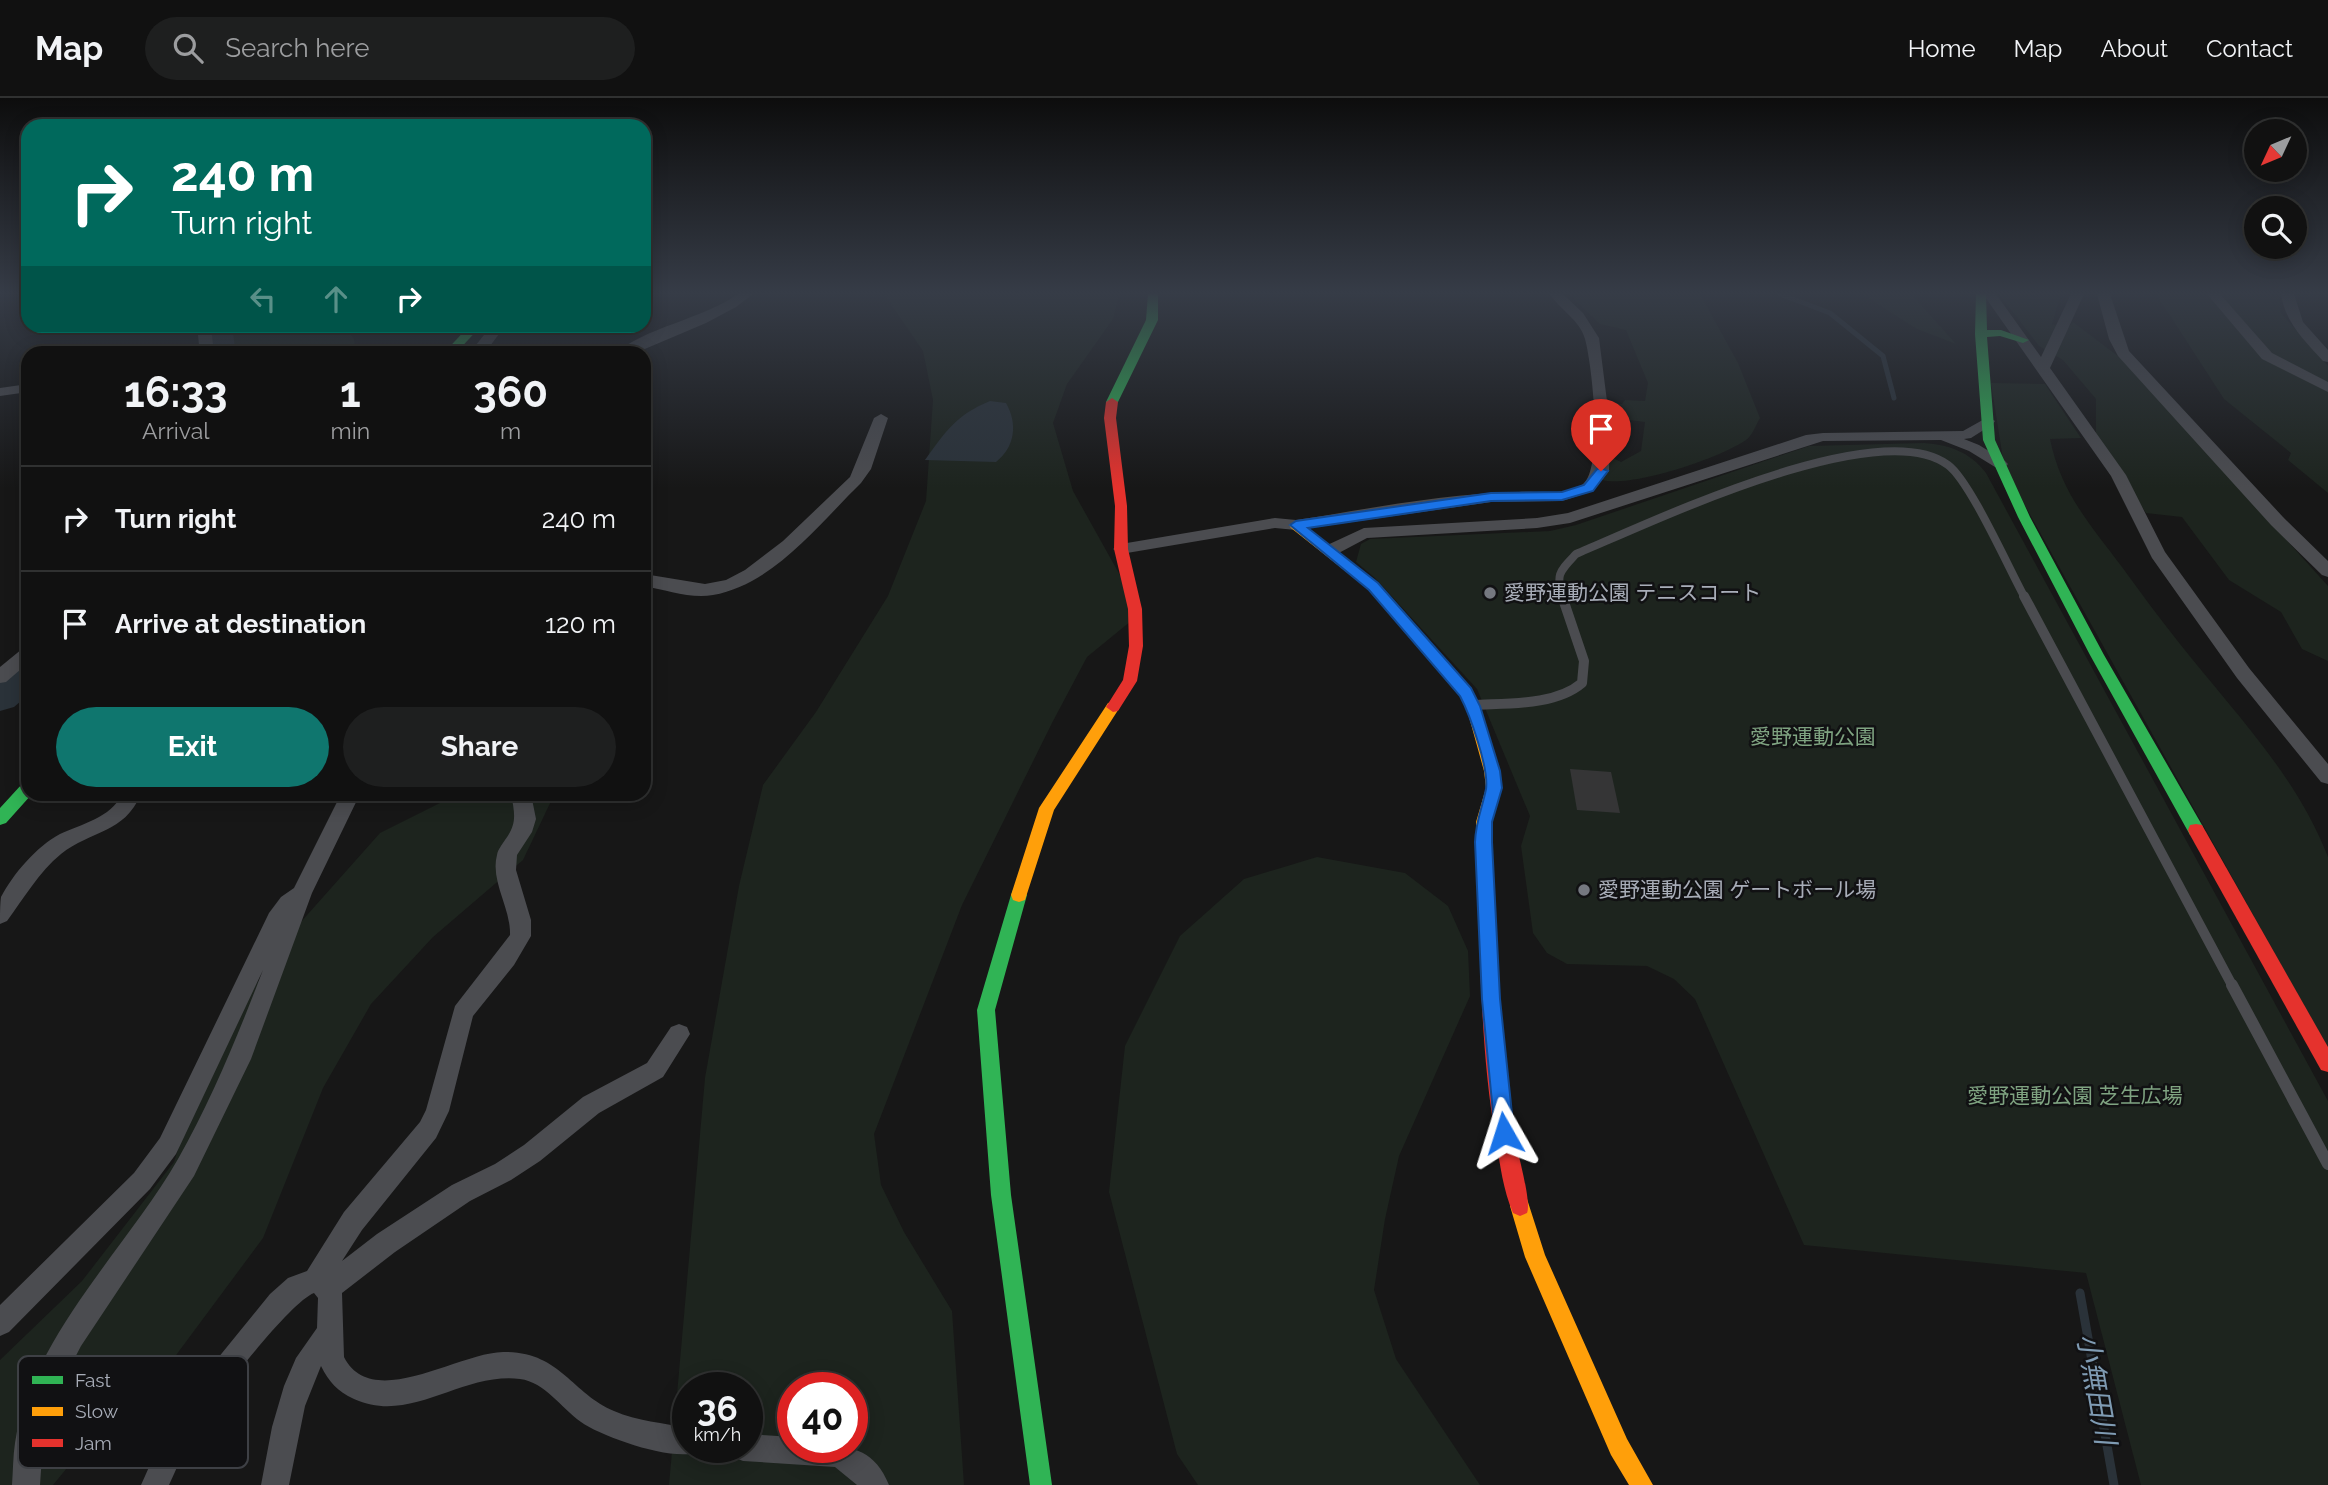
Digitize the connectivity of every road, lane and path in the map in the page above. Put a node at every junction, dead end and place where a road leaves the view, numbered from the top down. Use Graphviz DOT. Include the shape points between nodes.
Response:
graph roads {
  1 [pos="1133,359"];
  2 [pos="1594,359"];
  3 [pos="1983,359"];
  4 [pos="2036,359"];
  5 [pos="2047,359"];
  6 [pos="2128,359"];
  7 [pos="2272,359"];
  8 [pos="2043,368"];
  9 [pos="21,388"];
  10 [pos="2328,388"];
  11 [pos="0,392"];
  12 [pos="881,418"];
  13 [pos="1988,421"];
  14 [pos="1941,437"];
  15 [pos="2000,464"];
  16 [pos="1296,525"];
  17 [pos="1121,550"];
  18 [pos="1329,551"];
  19 [pos="2328,570"];
  20 [pos="651,581"];
  21 [pos="21,659"];
  22 [pos="0,677"];
  23 [pos="1473,706"];
  24 [pos="2328,777"];
  25 [pos="21,796"];
  26 [pos="127,801"];
  27 [pos="348,801"];
  28 [pos="522,801"];
  29 [pos="0,819"];
  30 [pos="302,893"];
  31 [pos="0,915"];
  32 [pos="679,1034"];
  33 [pos="2328,1064"];
  34 [pos="2328,1164"];
  35 [pos="322,1284"];
  36 [pos="0,1323"];
  37 [pos="327,1337"];
  38 [pos="62,1356"];
  39 [pos="236,1356"];
  40 [pos="672,1438"];
  41 [pos="763,1448"];
  42 [pos="163,1468"];
  43 [pos="155,1485"];
  44 [pos="275,1485"];
  45 [pos="875,1485"];
  46 [pos="1041,1485"];
  47 [pos="1642,1485"];
  1 -- 17 [label="street" via="1112,403 1110,418 1121,506"];
  2 -- 16 [label="street" via="1602,425 1601,471 1588,488 1562,496 1491,497"];
  3 -- 13 [label="street"];
  4 -- 8 [label="street"];
  5 -- 8 [label="street"];
  6 -- 19 [label="street"];
  7 -- 10 [label="street"];
  8 -- 24 [label="street" via="2118,475 2166,565 2242,673"];
  9 -- 11 [label="street"];
  12 -- 20 [label="street" via="856,480 761,569 735,584 713,589"];
  13 -- 14 [label="street" via="1966,435"];
  13 -- 15 [label="street" via="1989,440"];
  14 -- 15 [label="street" via="1974,448"];
  14 -- 18 [label="street" via="1806,440 1570,518 1364,533"];
  15 -- 33 [label="street" via="2097,655"];
  16 -- 17 [label="street" via="1275,523"];
  16 -- 18 [label="street"];
  17 -- 46 [label="street" via="1135,609 1136,646 1130,681 1047,808 986,1010 1001,1195"];
  18 -- 23 [label="street" via="1373,586"];
  21 -- 22 [label="street"];
  23 -- 34 [label="lane" via="1563,695 1582,682 1584,661 1557,581 1576,554 1744,483 1829,459 1901,450 1942,461 1959,475"];
  23 -- 47 [label="street" via="1494,788 1483,842 1491,999 1507,1160 1535,1257 1619,1447"];
  25 -- 29 [label="street"];
  26 -- 31 [label="street" via="119,814 50,852"];
  27 -- 30 [label="street"];
  28 -- 35 [label="street" via="526,819 507,854 506,870 521,920 520,936 463,1013 438,1111 428,1130 353,1221"];
  30 -- 36 [label="street" via="276,919 168,1146 142,1181"];
  30 -- 38 [label="street" via="240,1059 186,1168"];
  32 -- 35 [label="street" via="656,1070 591,1105 532,1153 450,1200"];
  35 -- 37 [label="street" via="333,1303"];
  35 -- 39 [label="street" via="297,1287"];
  37 -- 40 [label="street" via="339,1371 349,1384 370,1393 395,1396 455,1374 505,1365 539,1369 604,1420"];
  37 -- 44 [label="street" via="314,1350 299,1384"];
  41 -- 45 [label="street" via="840,1454"];
  42 -- 43 [label="street"];
}
